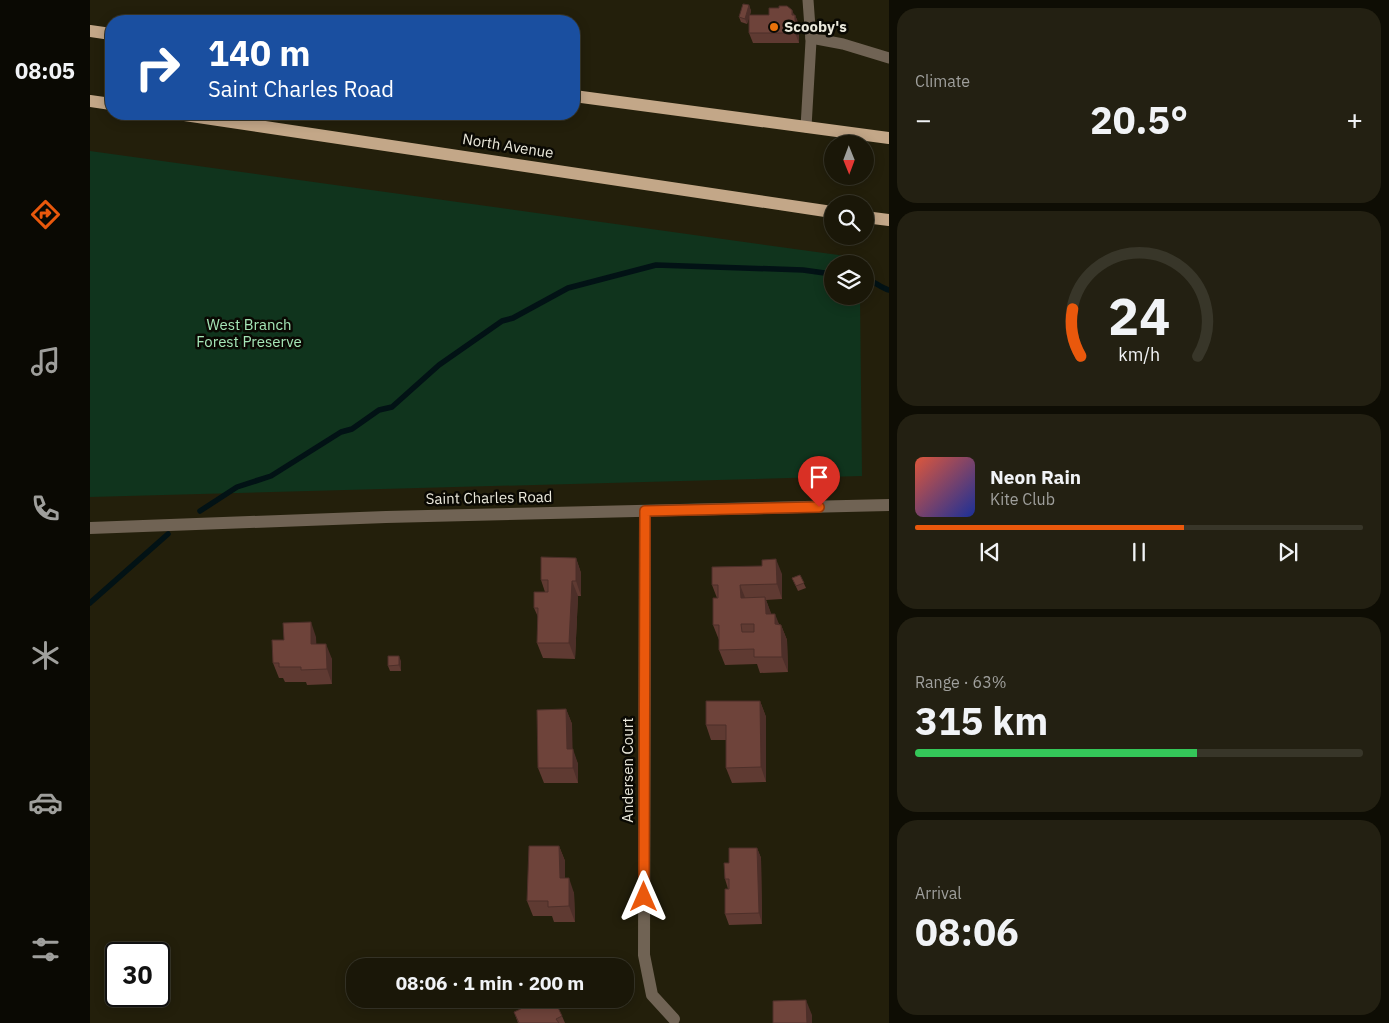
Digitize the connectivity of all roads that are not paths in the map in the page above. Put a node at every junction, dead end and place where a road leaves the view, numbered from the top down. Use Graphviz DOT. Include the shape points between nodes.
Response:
graph roads {
  1 [pos="808,0"];
  2 [pos="90,30"];
  3 [pos="105,33"];
  4 [pos="811,38"];
  5 [pos="889,58"];
  6 [pos="580,97"];
  7 [pos="90,101"];
  8 [pos="105,103"];
  9 [pos="218,120"];
  10 [pos="806,127"];
  11 [pos="889,138"];
  12 [pos="824,211"];
  13 [pos="874,218"];
  14 [pos="889,220"];
  15 [pos="889,505"];
  16 [pos="645,511"];
  17 [pos="90,528"];
  18 [pos="674,1019"];
  1 -- 4 [label="lane"];
  2 -- 3 [label="main road"];
  4 -- 5 [label="lane"];
  4 -- 10 [label="lane"];
  6 -- 10 [label="main road"];
  7 -- 8 [label="main road"];
  9 -- 12 [label="main road, North Avenue"];
  10 -- 11 [label="main road"];
  13 -- 14 [label="main road"];
  15 -- 16 [label="street, Saint Charles Road"];
  16 -- 17 [label="street, Saint Charles Road"];
  16 -- 18 [label="street, Andersen Court" via="644,955 652,995"];
}
